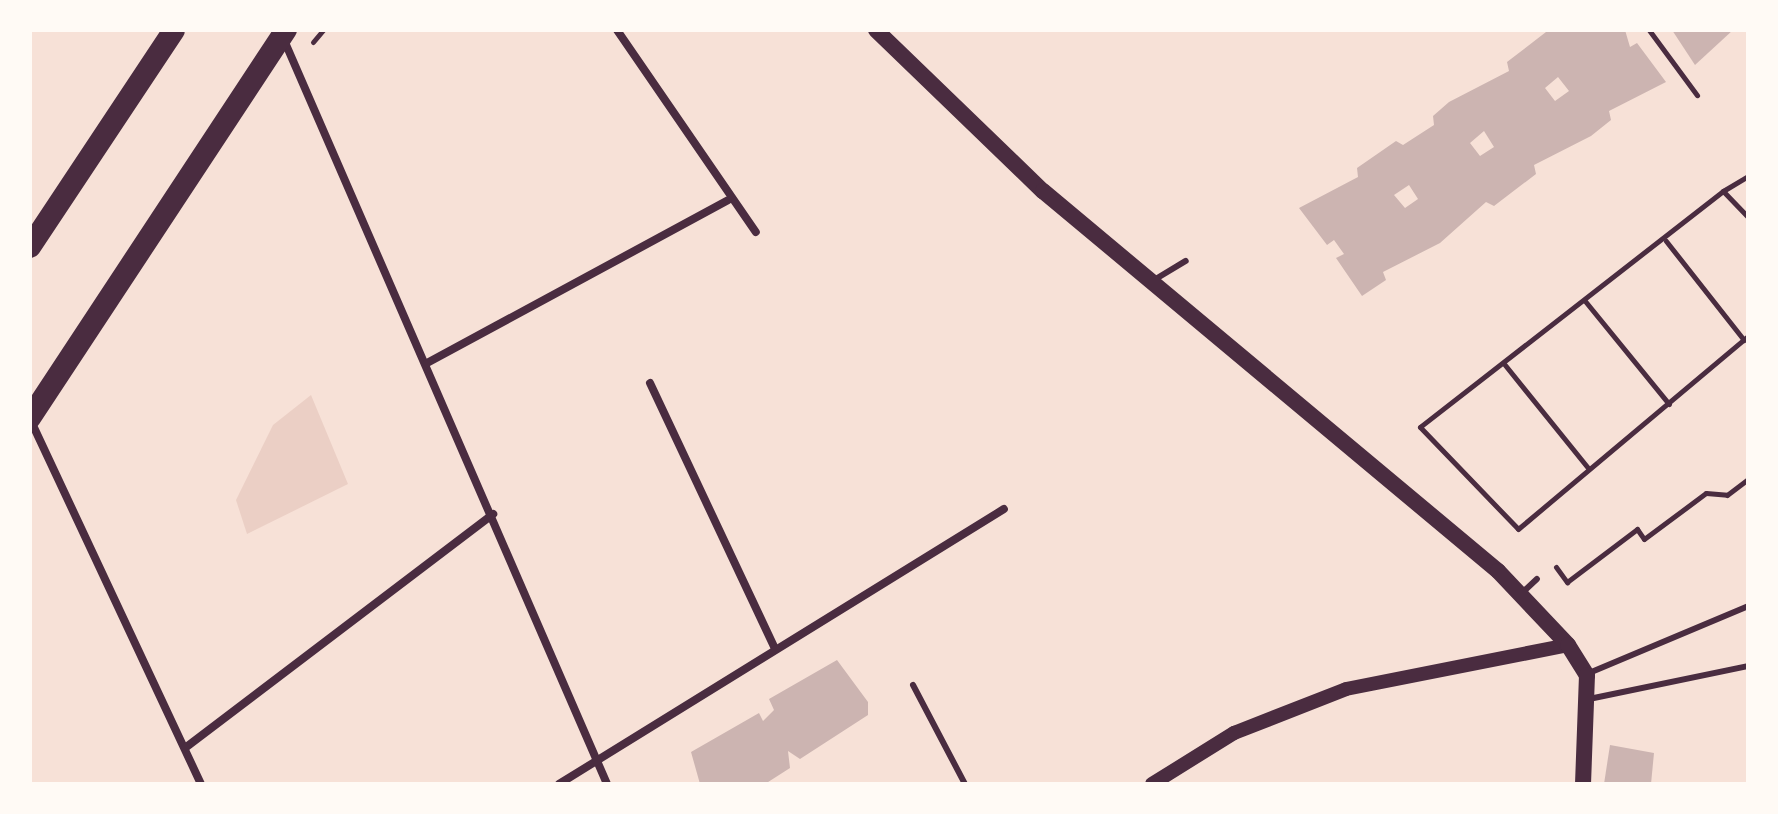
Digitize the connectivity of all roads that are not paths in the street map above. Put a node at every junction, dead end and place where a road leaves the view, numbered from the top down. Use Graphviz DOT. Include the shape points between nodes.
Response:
graph roads {
  1 [pos="174,30"];
  2 [pos="617,30"];
  3 [pos="876,30"];
  4 [pos="284,33"];
  5 [pos="728,200"];
  6 [pos="756,232"];
  7 [pos="30,247"];
  8 [pos="1186,261"];
  9 [pos="1152,281"];
  10 [pos="427,363"];
  11 [pos="650,383"];
  12 [pos="30,418"];
  13 [pos="1004,509"];
  14 [pos="493,514"];
  15 [pos="1537,579"];
  16 [pos="1520,595"];
  17 [pos="1748,606"];
  18 [pos="1568,645"];
  19 [pos="774,647"];
  20 [pos="1748,666"];
  21 [pos="1587,675"];
  22 [pos="913,685"];
  23 [pos="1589,699"];
  24 [pos="185,748"];
  25 [pos="596,758"];
  26 [pos="201,784"];
  27 [pos="559,784"];
  28 [pos="607,784"];
  29 [pos="965,784"];
  30 [pos="1152,784"];
  31 [pos="1583,784"];
  1 -- 7 [label="highway"];
  2 -- 5 [label="street"];
  3 -- 9 [label="main road" via="1043,191"];
  4 -- 10 [label="street"];
  4 -- 12 [label="highway"];
  5 -- 6 [label="street"];
  5 -- 10 [label="street"];
  8 -- 9 [label="lane"];
  9 -- 16 [label="main road"];
  10 -- 14 [label="street"];
  11 -- 19 [label="street"];
  12 -- 24 [label="street"];
  13 -- 19 [label="street"];
  14 -- 24 [label="street"];
  14 -- 25 [label="street"];
  15 -- 16 [label="lane"];
  16 -- 18 [label="main road"];
  17 -- 21 [label="lane"];
  18 -- 21 [label="main road"];
  18 -- 30 [label="street" via="1346,689 1234,733"];
  19 -- 25 [label="street"];
  20 -- 23 [label="lane"];
  21 -- 23 [label="main road"];
  22 -- 29 [label="lane"];
  23 -- 31 [label="main road"];
  24 -- 26 [label="street"];
  25 -- 27 [label="street"];
  25 -- 28 [label="street"];
}
